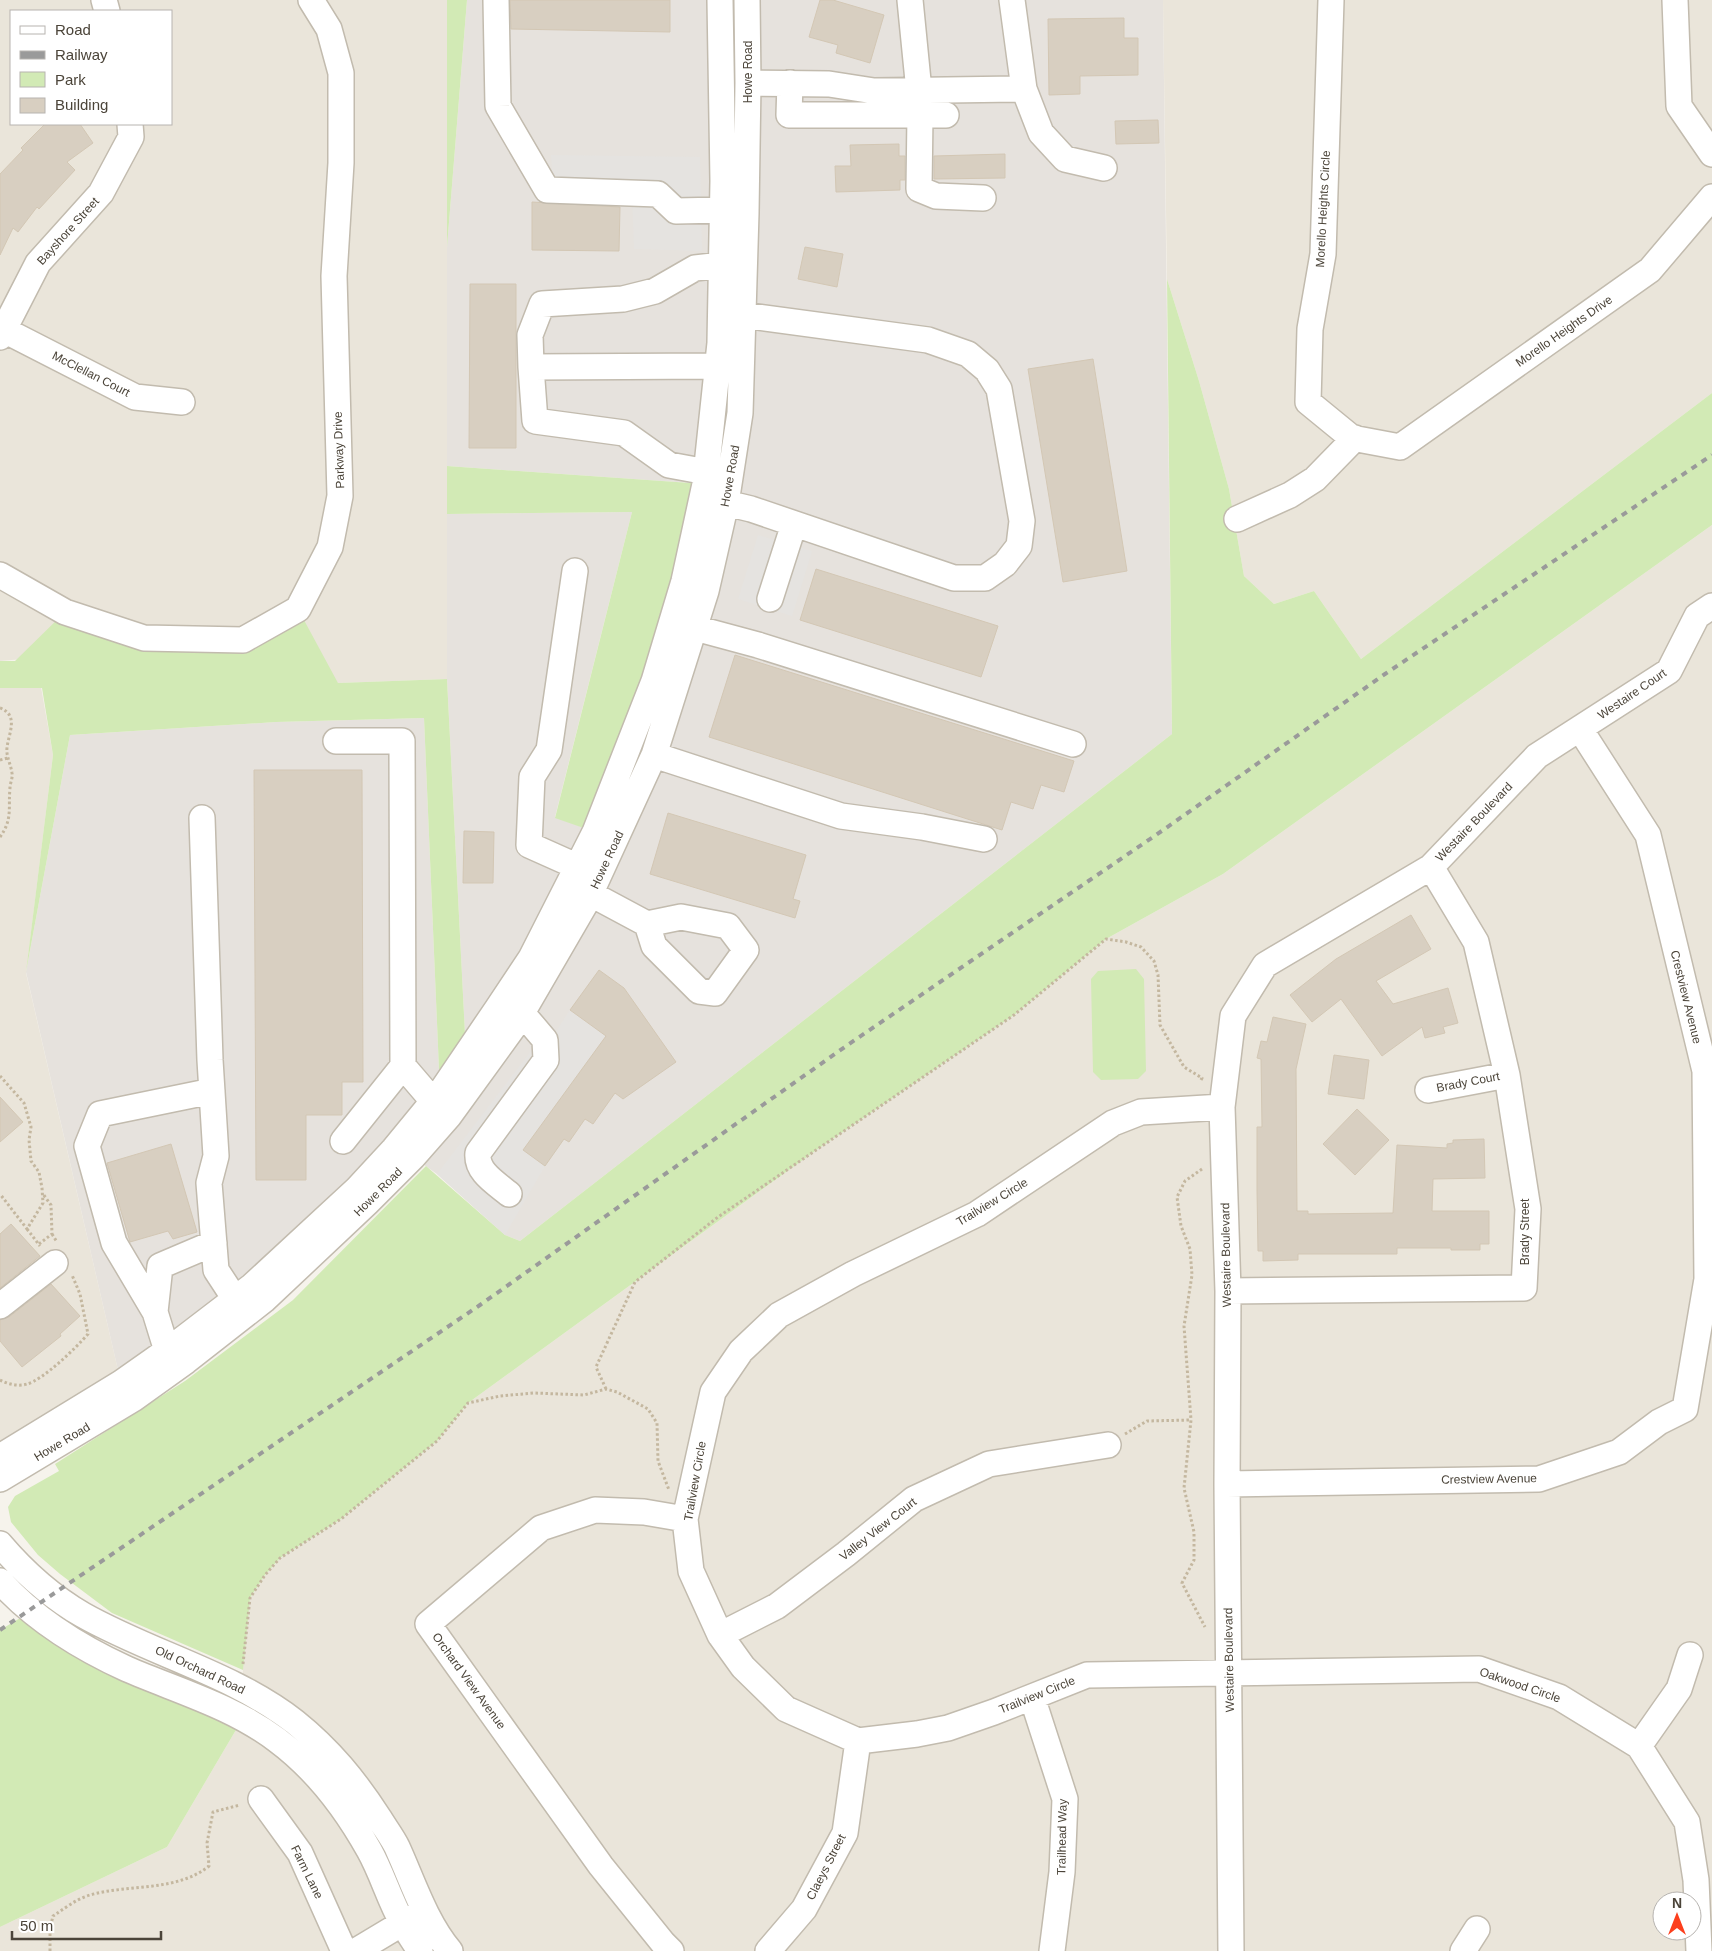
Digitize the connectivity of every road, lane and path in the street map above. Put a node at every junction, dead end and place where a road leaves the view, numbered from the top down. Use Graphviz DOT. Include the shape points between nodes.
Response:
graph roads {
  1 [pos="311,0"];
  2 [pos="496,0"];
  3 [pos="720,0"];
  4 [pos="747,0"];
  5 [pos="910,0"];
  6 [pos="1012,0"];
  7 [pos="1331,0"];
  8 [pos="1676,0"];
  9 [pos="748,83"];
  10 [pos="790,83"];
  11 [pos="1024,89"];
  12 [pos="919,91"];
  13 [pos="920,115"];
  14 [pos="946,115"];
  15 [pos="130,125"];
  16 [pos="1712,154"];
  17 [pos="1104,168"];
  18 [pos="1712,197"];
  19 [pos="982,198"];
  20 [pos="722,210"];
  21 [pos="722,265"];
  22 [pos="743,315"];
  23 [pos="2,334"];
  24 [pos="718,366"];
  25 [pos="531,367"];
  26 [pos="182,402"];
  27 [pos="1354,438"];
  28 [pos="1400,447"];
  29 [pos="706,472"];
  30 [pos="726,503"];
  31 [pos="1237,519"];
  32 [pos="794,524"];
  33 [pos="575,571"];
  34 [pos="0,574"];
  35 [pos="770,599"];
  36 [pos="1712,606"];
  37 [pos="695,628"];
  38 [pos="0,708"];
  39 [pos="1580,729"];
  40 [pos="336,741"];
  41 [pos="1073,744"];
  42 [pos="654,755"];
  43 [pos="8,758"];
  44 [pos="0,760"];
  45 [pos="202,818"];
  46 [pos="0,837"];
  47 [pos="984,839"];
  48 [pos="576,866"];
  49 [pos="1431,867"];
  50 [pos="591,894"];
  51 [pos="647,924"];
  52 [pos="522,1013"];
  53 [pos="403,1066"];
  54 [pos="1508,1075"];
  55 [pos="0,1076"];
  56 [pos="212,1090"];
  57 [pos="1428,1090"];
  58 [pos="433,1102"];
  59 [pos="1210,1108"];
  60 [pos="343,1141"];
  61 [pos="1203,1160"];
  62 [pos="42,1193"];
  63 [pos="0,1194"];
  64 [pos="509,1194"];
  65 [pos="52,1234"];
  66 [pos="214,1243"];
  67 [pos="56,1256"];
  68 [pos="1228,1291"];
  69 [pos="235,1299"];
  70 [pos="0,1306"];
  71 [pos="154,1312"];
  72 [pos="167,1351"];
  73 [pos="0,1380"];
  74 [pos="606,1389"];
  75 [pos="1191,1420"];
  76 [pos="1108,1445"];
  77 [pos="0,1457"];
  78 [pos="0,1479"];
  79 [pos="1227,1484"];
  80 [pos="685,1518"];
  81 [pos="0,1544"];
  82 [pos="0,1581"];
  83 [pos="1206,1630"];
  84 [pos="720,1635"];
  85 [pos="1690,1655"];
  86 [pos="1229,1673"];
  87 [pos="242,1688"];
  88 [pos="1032,1696"];
  89 [pos="858,1741"];
  90 [pos="1639,1746"];
  91 [pos="261,1799"];
  92 [pos="424,1909"];
  93 [pos="402,1923"];
  94 [pos="1477,1929"];
  95 [pos="50,1951"];
  96 [pos="344,1951"];
  97 [pos="356,1951"];
  98 [pos="420,1951"];
  99 [pos="450,1951"];
  100 [pos="671,1951"];
  101 [pos="768,1951"];
  102 [pos="1052,1951"];
  103 [pos="1231,1951"];
  104 [pos="1463,1951"];
  105 [pos="1699,1951"];
  1 -- 34 [label="street, Parkway Drive" via="329,29 341,73 334,276 340,496 330,547 298,610 243,640 144,638 65,612"];
  2 -- 20 [label="street" via="498,106 547,190 658,194 676,211"];
  3 -- 20 [label="street, Howe Road"];
  4 -- 9 [label="street, Howe Road"];
  5 -- 12 [label="street"];
  6 -- 11 [label="street"];
  7 -- 27 [label="street, Morello Heights Circle" via="1323,254 1310,329 1308,402"];
  8 -- 16 [label="street" via="1679,106"];
  9 -- 10 [label="street"];
  9 -- 22 [label="street, Howe Road"];
  10 -- 12 [label="street" via="829,84 874,91"];
  10 -- 13 [label="street" via="789,115"];
  11 -- 12 [label="street"];
  11 -- 17 [label="street" via="1041,133 1065,158"];
  13 -- 14 [label="street"];
  13 -- 19 [label="street" via="919,189 936,196"];
  15 -- 23 [label="street, Bayshore Street" via="131,137 101,193 38,263"];
  18 -- 28 [label="street, Morello Heights Drive" via="1650,270"];
  20 -- 21 [label="street, Howe Road"];
  21 -- 24 [label="street, Howe Road"];
  21 -- 25 [label="street" via="695,268 655,291 623,299 542,304 530,335"];
  22 -- 30 [label="street, Howe Road" via="740,413"];
  22 -- 32 [label="street" via="928,340 968,354 987,370 999,389 1022,521 1019,546 1005,564 985,578 954,578"];
  23 -- 26 [label="street, McClellan Court" via="135,397"];
  24 -- 25 [label="street"];
  24 -- 29 [label="street, Howe Road"];
  25 -- 29 [label="street" via="535,422 624,433 669,465"];
  27 -- 28 [label="street, Morello Heights Circle"];
  27 -- 31 [label="street" via="1315,479 1290,495"];
  29 -- 48 [label="street, Howe Road" via="684,581 654,681 595,832"];
  30 -- 32 [label="street"];
  30 -- 37 [label="street, Howe Road"];
  32 -- 35 [label="street"];
  33 -- 48 [label="street" via="549,750 532,777 529,846"];
  36 -- 39 [label="street, Westaire Court" via="1697,616 1668,671"];
  37 -- 41 [label="street"];
  37 -- 42 [label="street, Howe Road"];
  38 -- 43 [label="path" via="10,718 12,730"];
  39 -- 49 [label="street, Westaire Boulevard" via="1537,756"];
  39 -- 79 [label="street, Crestview Avenue" via="1648,834 1705,1071 1707,1279 1685,1409 1659,1422 1620,1452 1539,1479"];
  40 -- 53 [label="street" via="402,741"];
  42 -- 47 [label="street" via="841,816"];
  42 -- 50 [label="street, Howe Road"];
  43 -- 44 [label="path"];
  43 -- 46 [label="path" via="13,774 10,814"];
  45 -- 56 [label="street"];
  48 -- 58 [label="street, Howe Road" via="531,958"];
  49 -- 54 [label="street, Brady Street" via="1476,942"];
  49 -- 59 [label="street, Westaire Boulevard" via="1265,964 1233,1016"];
  50 -- 51 [label="street"];
  50 -- 52 [label="street, Howe Road"];
  52 -- 64 [label="street" via="546,1040 546,1060 478,1153 477,1161 482,1170"];
  52 -- 78 [label="street, Howe Road" via="449,1116 414,1157 264,1300 133,1399"];
  53 -- 58 [label="street"];
  53 -- 60 [label="street"];
  54 -- 57 [label="street, Brady Court"];
  54 -- 68 [label="street, Brady Street" via="1528,1209 1524,1288"];
  55 -- 62 [label="path" via="24,1103 31,1127 31,1161 39,1172"];
  56 -- 66 [label="street" via="216,1156 209,1183"];
  56 -- 71 [label="street" via="100,1114 87,1146 114,1243"];
  58 -- 69 [label="street, Howe Road" via="357,1189"];
  59 -- 68 [label="street, Westaire Boulevard"];
  59 -- 74 [label="path" via="1202,1078 1184,1067 1160,1025 1158,975 1154,961 1141,947 1106,939 1014,1015 718,1217 635,1282 596,1367"];
  59 -- 80 [label="street, Trailview Circle" via="1142,1112 1113,1123 977,1214 853,1274 779,1315 741,1351 712,1392"];
  61 -- 75 [label="path" via="1203,1168 1185,1181 1177,1197 1181,1226 1190,1249 1192,1275 1184,1326"];
  62 -- 63 [label="path" via="43,1203 26,1229"];
  62 -- 65 [label="path" via="51,1205"];
  65 -- 67 [label="path"];
  65 -- 67 [label="path"];
  66 -- 69 [label="street" via="216,1270"];
  66 -- 71 [label="street" via="160,1266"];
  67 -- 70 [label="street"];
  67 -- 73 [label="path" via="80,1294 88,1334 36,1381 12,1385"];
  68 -- 79 [label="street, Westaire Boulevard"];
  69 -- 72 [label="street, Howe Road"];
  71 -- 72 [label="street"];
  72 -- 77 [label="street, Howe Road"];
  74 -- 80 [label="path" via="648,1410 657,1423 658,1462"];
  74 -- 87 [label="path" via="584,1395 534,1393 468,1403 437,1441 341,1519 280,1558 265,1575 250,1598"];
  75 -- 76 [label="path" via="1147,1421"];
  75 -- 83 [label="path" via="1184,1488 1194,1532 1194,1560 1182,1582"];
  76 -- 84 [label="street, Valley View Court" via="988,1464 914,1499 777,1606"];
  79 -- 86 [label="street, Westaire Boulevard"];
  80 -- 84 [label="street, Trailview Circle" via="691,1571"];
  80 -- 100 [label="street, Orchard View Avenue" via="594,1510 541,1528 428,1624 601,1866"];
  81 -- 87 [label="street, Old Orchard Road" via="17,1565 82,1614"];
  82 -- 93 [label="street, Old Orchard Road" via="54,1629 126,1668 244,1718 310,1768 340,1803 369,1851"];
  84 -- 89 [label="street, Trailview Circle" via="743,1667 786,1710"];
  85 -- 90 [label="street" via="1679,1689"];
  86 -- 88 [label="street, Trailview Circle" via="1088,1675"];
  86 -- 90 [label="street, Oakwood Circle" via="1479,1669 1559,1697"];
  86 -- 103 [label="street, Westaire Boulevard"];
  87 -- 92 [label="street, Old Orchard Road" via="293,1721 322,1745 358,1785 396,1845"];
  88 -- 89 [label="street, Trailview Circle" via="948,1728"];
  88 -- 102 [label="street, Trailhead Way" via="1065,1799 1062,1872"];
  89 -- 101 [label="street, Claeys Street" via="844,1833 804,1909"];
  90 -- 105 [label="street, Oakwood Circle" via="1687,1822 1696,1880"];
  91 -- 95 [label="path" via="213,1812 207,1843 209,1866 198,1875 171,1883 87,1896 53,1916"];
  91 -- 96 [label="street, Farm Lane" via="300,1853"];
  92 -- 93 [label="street"];
  92 -- 99 [label="street, Old Orchard Road"];
  93 -- 97 [label="street"];
  93 -- 98 [label="street, Old Orchard Road"];
  94 -- 104 [label="street"];
}
